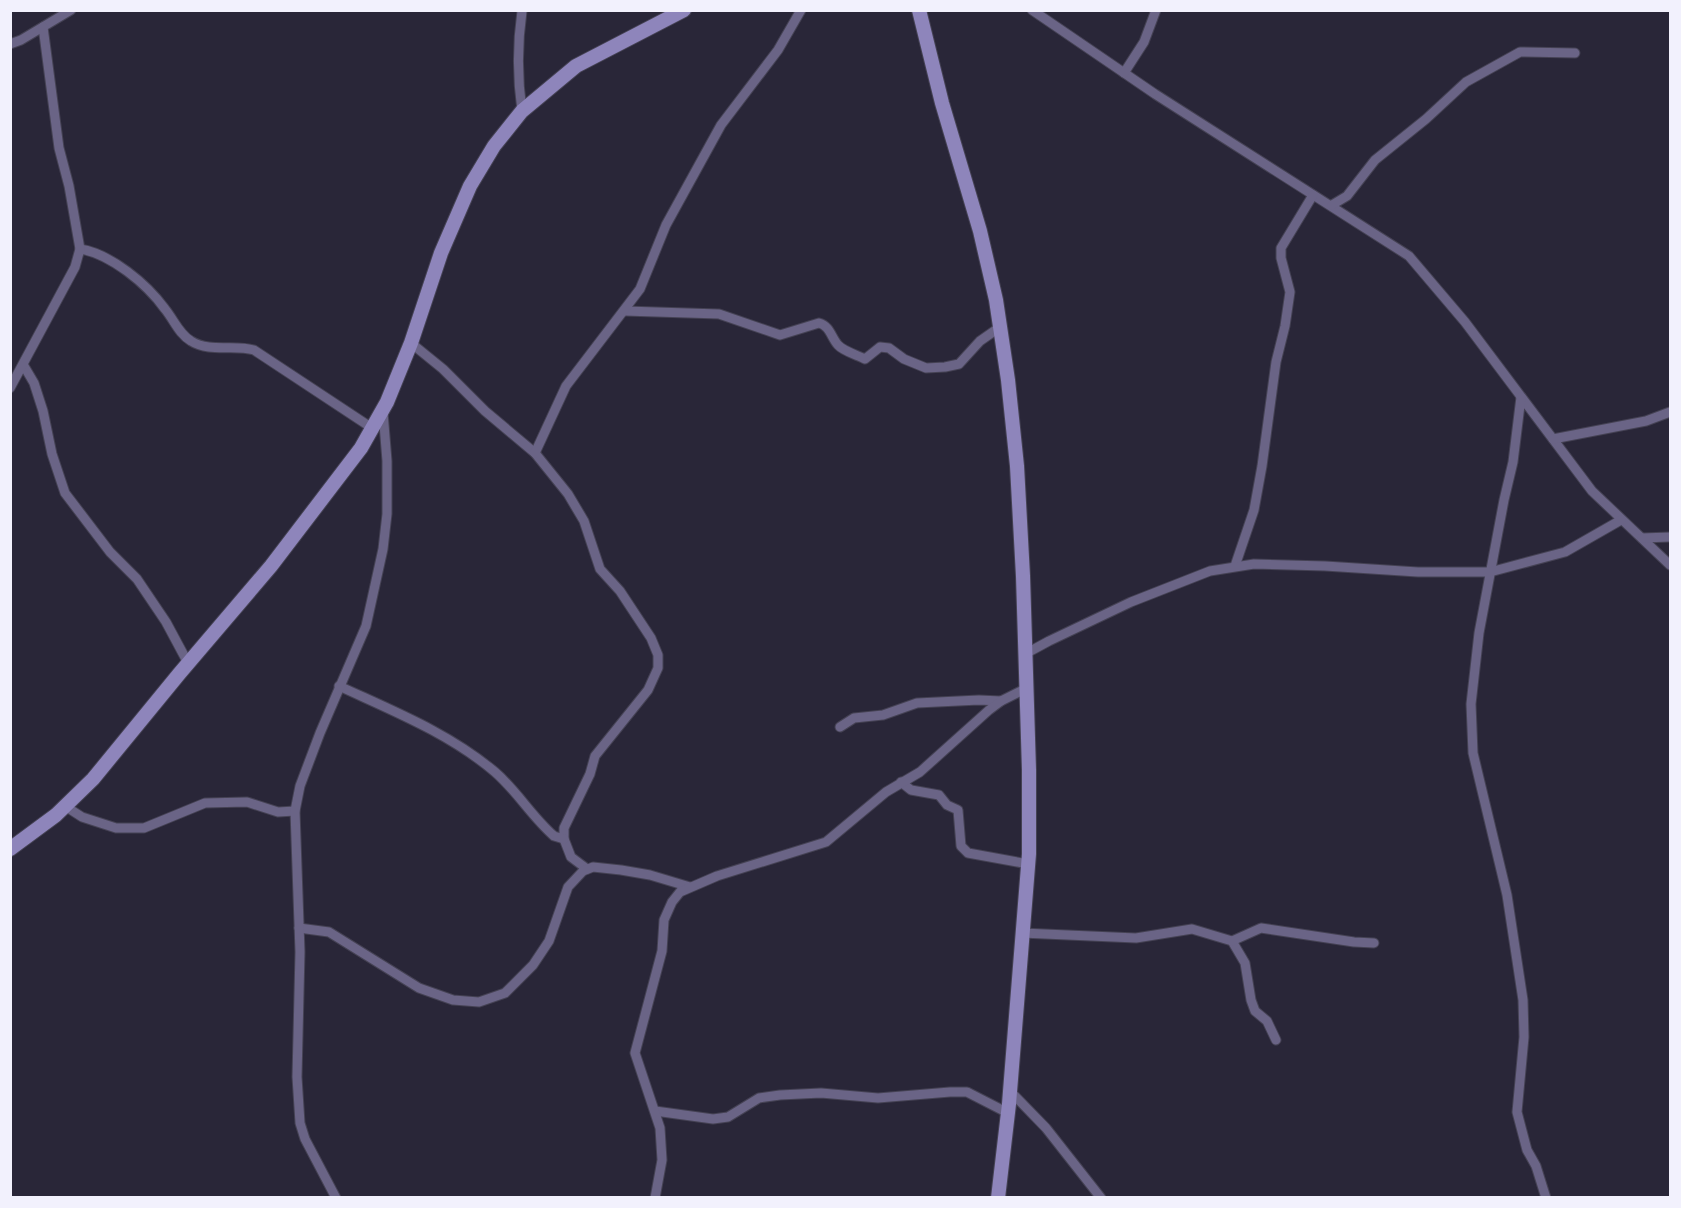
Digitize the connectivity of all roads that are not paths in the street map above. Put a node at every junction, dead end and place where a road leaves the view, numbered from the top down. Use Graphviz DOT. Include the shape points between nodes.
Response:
graph roads {
  1 [pos="71,10"];
  2 [pos="684,10"];
  3 [pos="801,10"];
  4 [pos="919,10"];
  5 [pos="1032,10"];
  6 [pos="1156,10"];
  7 [pos="522,11"];
  8 [pos="44,27"];
  9 [pos="10,44"];
  10 [pos="1575,53"];
  11 [pos="1124,73"];
  12 [pos="522,111"];
  13 [pos="1313,195"];
  14 [pos="1332,205"];
  15 [pos="80,249"];
  16 [pos="626,311"];
  17 [pos="1000,327"];
  18 [pos="411,343"];
  19 [pos="24,366"];
  20 [pos="10,388"];
  21 [pos="1521,397"];
  22 [pos="382,410"];
  23 [pos="1671,412"];
  24 [pos="372,428"];
  25 [pos="1553,439"];
  26 [pos="535,453"];
  27 [pos="1621,520"];
  28 [pos="1671,537"];
  29 [pos="1642,538"];
  30 [pos="1671,565"];
  31 [pos="1235,566"];
  32 [pos="1490,572"];
  33 [pos="1025,654"];
  34 [pos="188,663"];
  35 [pos="339,686"];
  36 [pos="1027,688"];
  37 [pos="1001,701"];
  38 [pos="840,726"];
  39 [pos="901,782"];
  40 [pos="65,806"];
  41 [pos="295,811"];
  42 [pos="564,839"];
  43 [pos="10,849"];
  44 [pos="571,857"];
  45 [pos="1028,864"];
  46 [pos="587,869"];
  47 [pos="574,879"];
  48 [pos="690,887"];
  49 [pos="299,928"];
  50 [pos="1022,933"];
  51 [pos="1232,941"];
  52 [pos="1374,943"];
  53 [pos="1276,1040"];
  54 [pos="1010,1091"];
  55 [pos="655,1111"];
  56 [pos="1008,1113"];
  57 [pos="1543,1196"];
  58 [pos="336,1197"];
  59 [pos="655,1197"];
  60 [pos="998,1197"];
  61 [pos="1101,1197"];
  1 -- 8 [label="street"];
  2 -- 12 [label="street" via="576,66"];
  3 -- 16 [label="street" via="778,51 721,125 666,225 640,289"];
  4 -- 17 [label="street" via="980,231"];
  5 -- 11 [label="street"];
  6 -- 11 [label="street" via="1144,42"];
  7 -- 12 [label="street" via="517,44"];
  8 -- 9 [label="street"];
  8 -- 15 [label="street" via="59,148"];
  10 -- 14 [label="street" via="1520,52 1466,82 1376,160 1347,196"];
  11 -- 13 [label="street"];
  12 -- 18 [label="street" via="494,146 470,186 441,253"];
  13 -- 14 [label="street"];
  13 -- 31 [label="street" via="1281,248 1290,292 1276,362 1263,466 1254,510"];
  14 -- 21 [label="street" via="1409,256"];
  15 -- 19 [label="street" via="75,267"];
  15 -- 24 [label="street" via="93,251 153,291 192,342 254,350"];
  16 -- 17 [label="street" via="719,314 780,335 819,323 829,330 839,348 865,359 880,347 889,348 926,368 959,364 980,341"];
  16 -- 26 [label="street" via="566,386"];
  17 -- 33 [label="street" via="1017,466"];
  18 -- 22 [label="street"];
  18 -- 26 [label="street"];
  19 -- 20 [label="street"];
  19 -- 34 [label="street" via="34,383 65,493 110,552 137,579"];
  21 -- 25 [label="street"];
  21 -- 32 [label="street" via="1514,462"];
  22 -- 24 [label="street"];
  22 -- 35 [label="street" via="387,514 382,549 366,626"];
  23 -- 25 [label="street" via="1646,421"];
  24 -- 34 [label="street" via="272,566"];
  25 -- 27 [label="street" via="1592,491"];
  26 -- 42 [label="street" via="568,494 584,521 600,569 620,591 651,638 658,656 658,668 648,690 595,756 564,828"];
  27 -- 29 [label="street"];
  27 -- 32 [label="street" via="1565,552"];
  28 -- 29 [label="street"];
  29 -- 30 [label="street"];
  31 -- 32 [label="street"];
  31 -- 33 [label="street" via="1209,571 1131,602"];
  32 -- 57 [label="street" via="1472,687 1473,753 1504,884 1523,1000 1517,1112"];
  33 -- 36 [label="street"];
  34 -- 40 [label="street" via="93,779"];
  35 -- 41 [label="street" via="300,786"];
  35 -- 42 [label="street" via="456,743 495,772 554,836"];
  36 -- 37 [label="street"];
  36 -- 45 [label="street"];
  37 -- 38 [label="street" via="917,704 883,715 854,718"];
  37 -- 39 [label="street" via="920,772"];
  39 -- 45 [label="street" via="911,790 939,795 958,810 961,846 968,853"];
  39 -- 48 [label="street" via="826,842"];
  40 -- 41 [label="street" via="82,818 116,828 144,828 205,803 247,802 278,812"];
  40 -- 43 [label="street"];
  41 -- 49 [label="street"];
  42 -- 44 [label="street"];
  44 -- 46 [label="street"];
  44 -- 47 [label="street"];
  45 -- 50 [label="street"];
  46 -- 47 [label="street"];
  46 -- 48 [label="street" via="650,875"];
  47 -- 49 [label="street" via="549,941 533,965 505,993 479,1002 453,1000 420,988 329,932"];
  48 -- 55 [label="street" via="672,902 664,920 662,951 635,1053"];
  49 -- 58 [label="street" via="300,1123"];
  50 -- 51 [label="street" via="1136,938 1192,929"];
  50 -- 54 [label="street"];
  51 -- 52 [label="street" via="1261,928"];
  51 -- 53 [label="street" via="1245,963 1255,1011 1267,1021"];
  54 -- 56 [label="street"];
  54 -- 61 [label="street" via="1046,1128"];
  55 -- 56 [label="street" via="713,1119 728,1117 759,1098 780,1095 821,1093 878,1098 967,1092"];
  55 -- 59 [label="street" via="662,1160"];
  56 -- 60 [label="street"];
}
